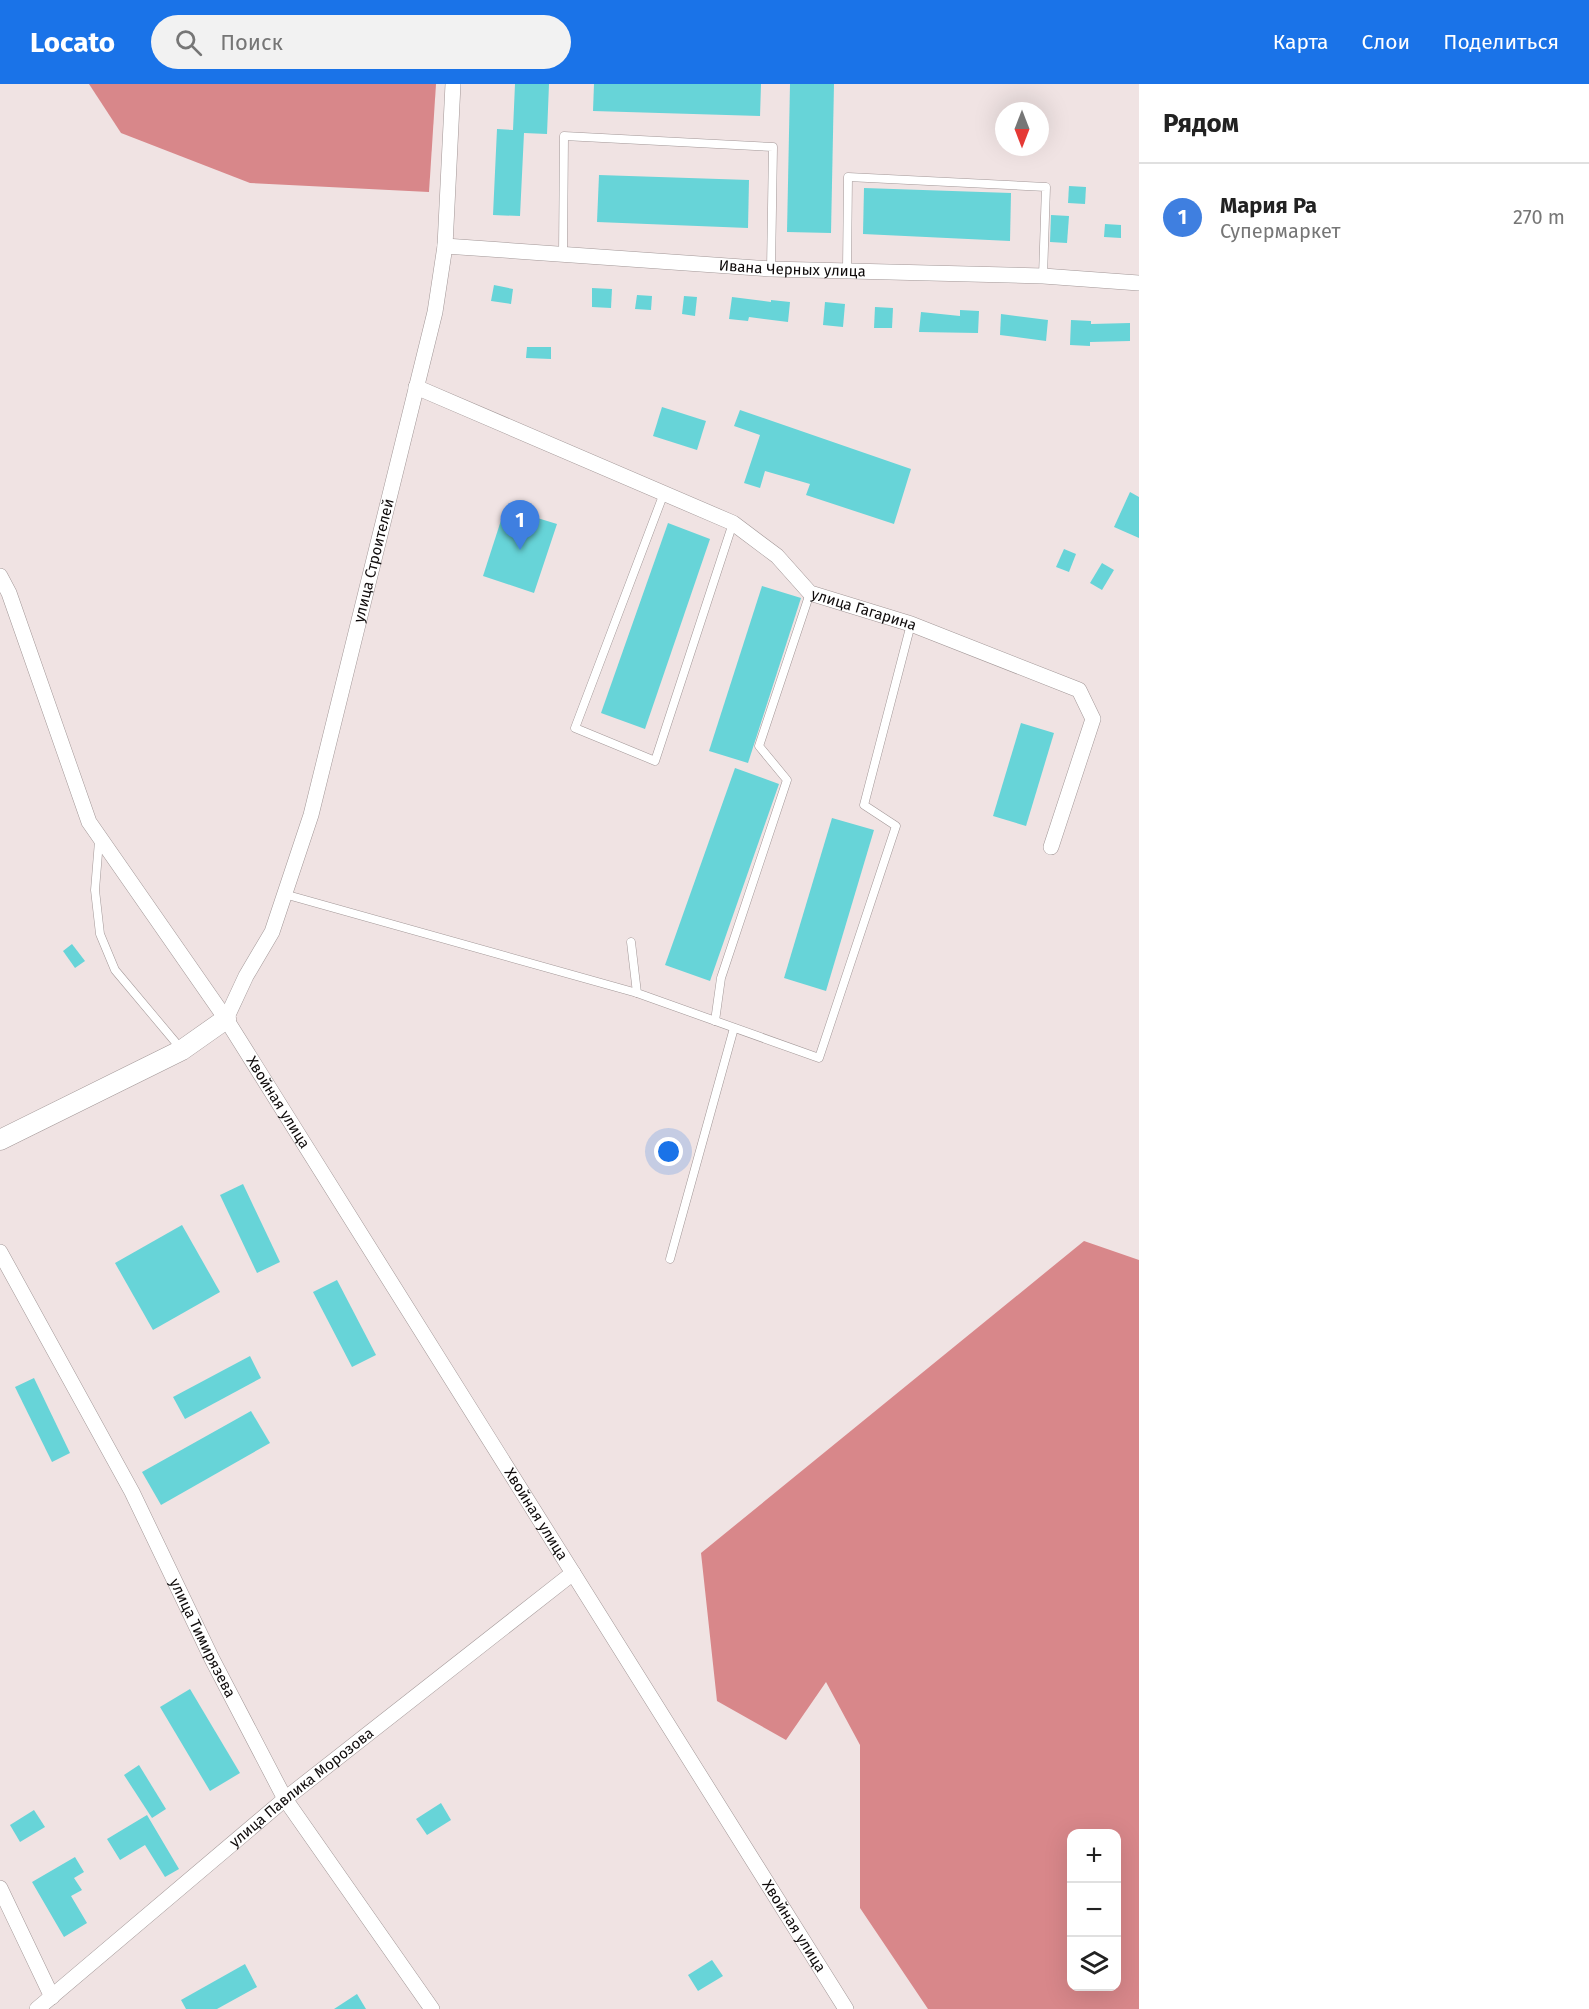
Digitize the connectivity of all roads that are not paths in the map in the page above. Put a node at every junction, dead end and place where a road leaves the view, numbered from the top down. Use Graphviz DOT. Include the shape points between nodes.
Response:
graph roads {
  1 [pos="453,84"];
  2 [pos="444,246"];
  3 [pos="563,254"];
  4 [pos="771,269"];
  5 [pos="847,269"];
  6 [pos="1043,276"];
  7 [pos="1139,283"];
  8 [pos="416,387"];
  9 [pos="664,493"];
  10 [pos="732,523"];
  11 [pos="0,576"];
  12 [pos="810,593"];
  13 [pos="911,624"];
  14 [pos="100,837"];
  15 [pos="1050,847"];
  16 [pos="284,894"];
  17 [pos="631,942"];
  18 [pos="637,993"];
  19 [pos="226,1019"];
  20 [pos="715,1021"];
  21 [pos="734,1028"];
  22 [pos="182,1050"];
  23 [pos="0,1140"];
  24 [pos="0,1252"];
  25 [pos="670,1259"];
  26 [pos="573,1573"];
  27 [pos="285,1799"];
  28 [pos="0,1888"];
  29 [pos="52,1997"];
  30 [pos="37,2009"];
  31 [pos="432,2009"];
  32 [pos="846,2009"];
  1 -- 2 [label="street, улица Строителей"];
  2 -- 3 [label="street, Ивана Черных улица"];
  2 -- 8 [label="street, улица Строителей" via="435,312"];
  3 -- 4 [label="street, Ивана Черных улица"];
  3 -- 4 [label="lane" via="564,136 773,147"];
  4 -- 5 [label="street, Ивана Черных улица"];
  5 -- 6 [label="street, Ивана Черных улица"];
  5 -- 6 [label="lane" via="848,177 1046,187"];
  6 -- 7 [label="street, Ивана Черных улица"];
  8 -- 9 [label="street, улица Гагарина"];
  8 -- 16 [label="street, улица Строителей" via="311,815"];
  9 -- 10 [label="street, улица Гагарина"];
  9 -- 10 [label="lane" via="575,728 655,761"];
  10 -- 12 [label="street, улица Гагарина" via="777,556"];
  11 -- 14 [label="street, Хвойная улица" via="89,822"];
  12 -- 13 [label="street, улица Гагарина"];
  12 -- 20 [label="lane" via="759,746 787,780 721,978"];
  13 -- 15 [label="street, улица Гагарина" via="1079,690 1093,719"];
  13 -- 21 [label="lane" via="864,806 896,826 819,1058"];
  14 -- 19 [label="street, Хвойная улица"];
  14 -- 22 [label="lane" via="95,890 100,934 115,970"];
  16 -- 18 [label="lane"];
  16 -- 19 [label="street, улица Строителей" via="272,932"];
  17 -- 18 [label="lane"];
  18 -- 20 [label="lane"];
  19 -- 22 [label="street"];
  19 -- 26 [label="street, Хвойная улица"];
  20 -- 21 [label="lane"];
  21 -- 25 [label="lane"];
  22 -- 23 [label="street"];
  24 -- 27 [label="street, улица Тимирязева" via="132,1492"];
  26 -- 27 [label="street, улица Павлика Морозова"];
  26 -- 32 [label="street, Хвойная улица"];
  27 -- 29 [label="street, улица Павлика Морозова"];
  27 -- 31 [label="street, улица Тимирязева"];
  28 -- 29 [label="street"];
  29 -- 30 [label="street, улица Павлика Морозова"];
}
